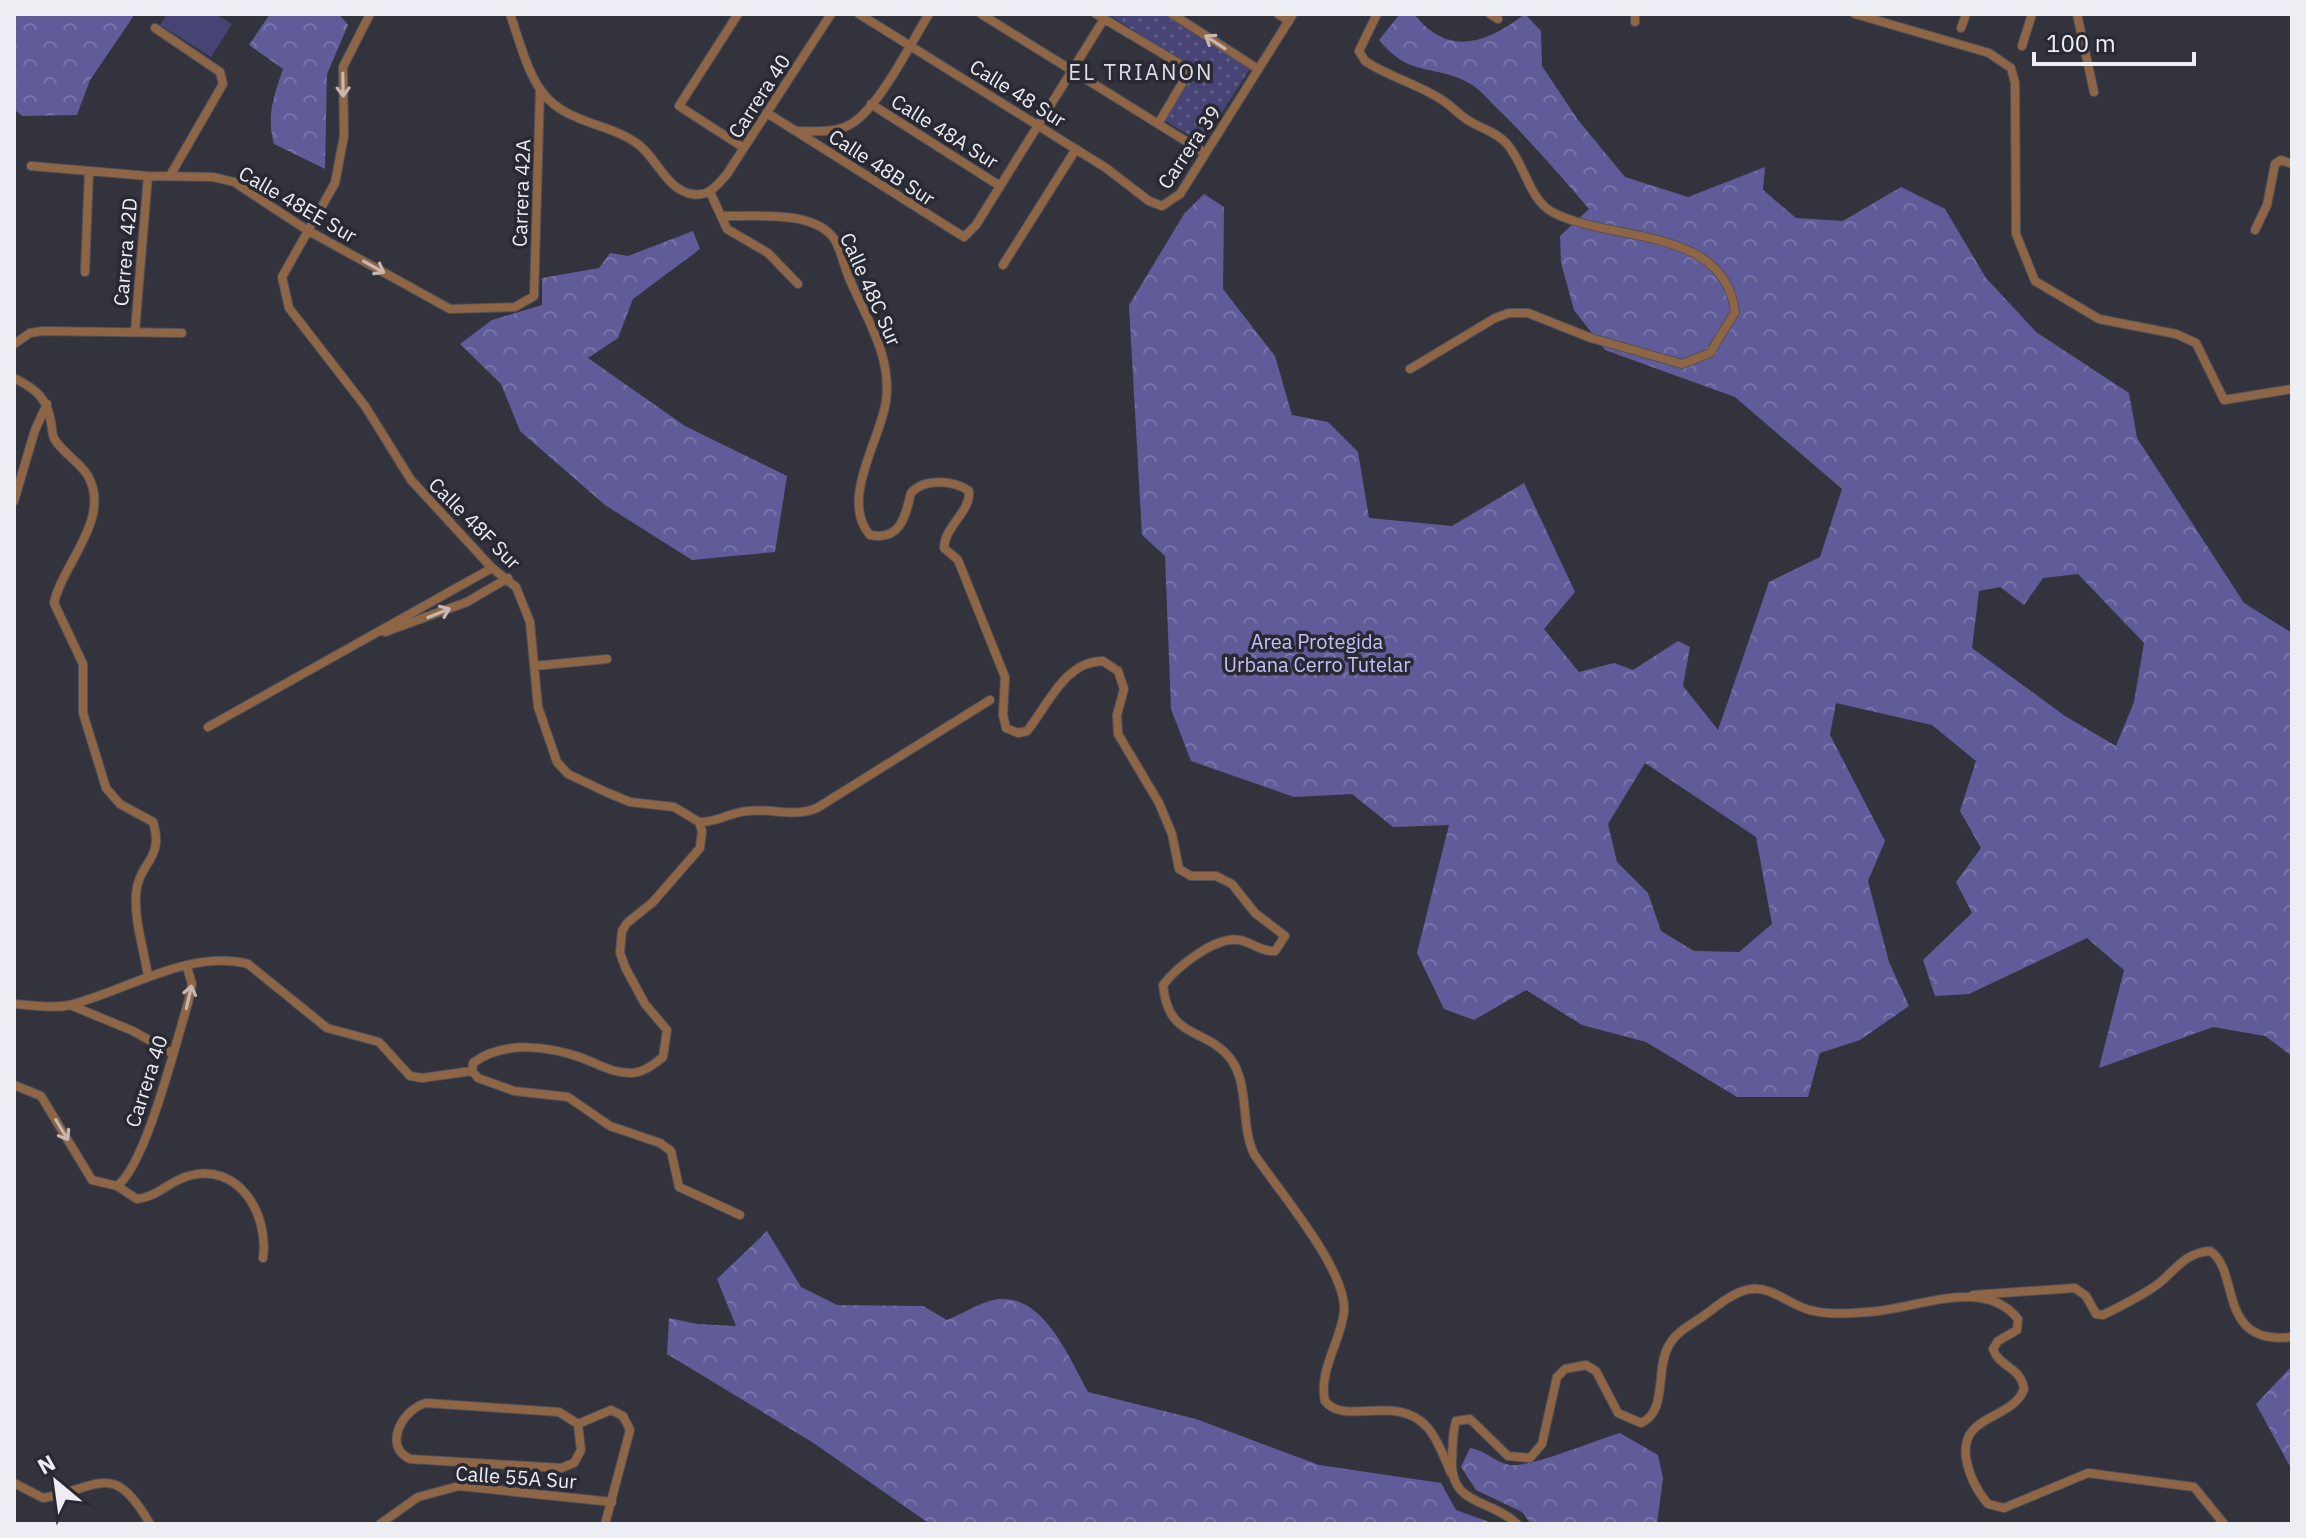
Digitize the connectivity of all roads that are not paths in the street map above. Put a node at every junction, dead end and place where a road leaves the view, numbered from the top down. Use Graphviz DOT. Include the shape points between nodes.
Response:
graph roads {
  1 [pos="370,14"];
  2 [pos="510,14"];
  3 [pos="738,14"];
  4 [pos="831,14"];
  5 [pos="859,14"];
  6 [pos="929,14"];
  7 [pos="981,14"];
  8 [pos="1172,14"];
  9 [pos="1278,14"];
  10 [pos="1377,14"];
  11 [pos="1855,14"];
  12 [pos="1966,14"];
  13 [pos="2032,14"];
  14 [pos="2077,14"];
  15 [pos="1100,16"];
  16 [pos="1291,18"];
  17 [pos="155,28"];
  18 [pos="1961,28"];
  19 [pos="910,44"];
  20 [pos="2022,46"];
  21 [pos="1258,69"];
  22 [pos="1070,70"];
  23 [pos="540,90"];
  24 [pos="2094,92"];
  25 [pos="871,104"];
  26 [pos="767,113"];
  27 [pos="1158,124"];
  28 [pos="1039,125"];
  29 [pos="797,131"];
  30 [pos="744,148"];
  31 [pos="1076,149"];
  32 [pos="1205,153"];
  33 [pos="2292,164"];
  34 [pos="31,166"];
  35 [pos="89,171"];
  36 [pos="171,174"];
  37 [pos="148,176"];
  38 [pos="1000,186"];
  39 [pos="710,192"];
  40 [pos="1156,205"];
  41 [pos="721,216"];
  42 [pos="306,229"];
  43 [pos="2255,230"];
  44 [pos="1003,265"];
  45 [pos="85,272"];
  46 [pos="798,284"];
  47 [pos="534,296"];
  48 [pos="135,331"];
  49 [pos="182,333"];
  50 [pos="14,344"];
  51 [pos="1410,369"];
  52 [pos="14,378"];
  53 [pos="2292,389"];
  54 [pos="47,403"];
  55 [pos="14,501"];
  56 [pos="492,568"];
  57 [pos="508,578"];
  58 [pos="365,638"];
  59 [pos="607,659"];
  60 [pos="534,666"];
  61 [pos="990,700"];
  62 [pos="208,727"];
  63 [pos="699,822"];
  64 [pos="187,967"];
  65 [pos="148,976"];
  66 [pos="14,1004"];
  67 [pos="70,1005"];
  68 [pos="172,1053"];
  69 [pos="472,1071"];
  70 [pos="14,1085"];
  71 [pos="117,1186"];
  72 [pos="740,1215"];
  73 [pos="263,1258"];
  74 [pos="1972,1295"];
  75 [pos="2292,1337"];
  76 [pos="578,1424"];
  77 [pos="1451,1473"];
  78 [pos="14,1483"];
  79 [pos="612,1502"];
  80 [pos="150,1524"];
  81 [pos="380,1524"];
  82 [pos="605,1524"];
  83 [pos="1517,1524"];
  84 [pos="2224,1524"];
  1 -- 42 [label="street, one-way" via="343,67 344,136 335,183"];
  2 -- 23 [label="street"];
  3 -- 30 [label="street" via="679,106"];
  4 -- 26 [label="street, Carrera 40"];
  5 -- 19 [label="street, Calle 48 Sur"];
  6 -- 19 [label="street"];
  7 -- 22 [label="street"];
  21 -- 8 [label="street, one-way"];
  9 -- 16 [label="street"];
  10 -- 51 [label="street" via="1360,45 1369,64 1504,140 1546,208 1586,225 1685,249 1720,275 1735,312 1710,353 1682,364 1528,313 1509,313"];
  11 -- 53 [label="street" via="1989,53 2011,68 2016,234 2026,265 2041,286 2099,319 2196,343 2224,400"];
  12 -- 18 [label="street"];
  13 -- 20 [label="street"];
  14 -- 24 [label="street"];
  15 -- 22 [label="street"];
  15 -- 27 [label="street" via="1190,70"];
  16 -- 21 [label="street, Carrera 39"];
  17 -- 36 [label="street" via="220,72 223,84"];
  19 -- 25 [label="street"];
  19 -- 28 [label="street, Calle 48 Sur"];
  21 -- 32 [label="street, Carrera 39"];
  22 -- 27 [label="street"];
  22 -- 28 [label="street"];
  23 -- 39 [label="street" via="568,113 638,145 677,188 692,194"];
  23 -- 47 [label="street, Carrera 42A"];
  25 -- 29 [label="street" via="848,126"];
  25 -- 38 [label="street, Calle 48A Sur"];
  26 -- 29 [label="street, Calle 48B Sur"];
  26 -- 30 [label="street, Carrera 40"];
  27 -- 32 [label="street"];
  28 -- 31 [label="street, Calle 48 Sur"];
  28 -- 38 [label="street"];
  29 -- 38 [label="street, Calle 48B Sur" via="959,236 976,225"];
  30 -- 39 [label="street, Carrera 40"];
  31 -- 40 [label="street, Calle 48 Sur"];
  31 -- 44 [label="street"];
  32 -- 40 [label="street, Carrera 39" via="1176,200"];
  33 -- 43 [label="street" via="2275,164 2267,205"];
  34 -- 35 [label="street, Calle 48EE Sur"];
  35 -- 37 [label="street, Calle 48EE Sur"];
  35 -- 45 [label="street"];
  36 -- 37 [label="street, Calle 48EE Sur"];
  36 -- 42 [label="street, Calle 48EE Sur" via="234,182"];
  37 -- 48 [label="street, Carrera 42D"];
  39 -- 41 [label="street"];
  41 -- 46 [label="street" via="727,229 768,253"];
  41 -- 77 [label="street, Calle 48C Sur" via="807,222 835,240 882,349 887,373 883,417 862,473 862,524 870,535 883,538 894,533 904,521 911,493 926,483 969,491 944,548 958,560 1005,677 1006,728 1027,731 1081,664 1103,661 1114,667 1124,689 1118,734 1159,803 1179,869 1232,884 1255,913 1285,936 1279,947 1268,951 1230,940 1173,972 1163,985 1165,1002 1191,1034 1227,1055 1236,1070 1254,1154 1338,1278 1345,1307 1322,1390 1325,1401 1339,1411 1407,1412 1428,1428"];
  42 -- 47 [label="street, Calle 48EE Sur, one-way" via="450,309 515,307"];
  42 -- 56 [label="street, Calle 48F Sur" via="282,277 289,308 365,406 411,480"];
  48 -- 49 [label="street"];
  48 -- 50 [label="street" via="43,331"];
  52 -- 54 [label="street"];
  54 -- 55 [label="street"];
  54 -- 65 [label="street" via="53,439 91,481 92,508 85,540 54,603 83,664 83,713 106,788 120,804 153,822 157,836 156,851 136,894"];
  56 -- 57 [label="street, Calle 48F Sur"];
  56 -- 58 [label="street"];
  58 -- 57 [label="street, one-way" via="467,602"];
  57 -- 60 [label="street, Calle 48F Sur" via="530,622"];
  58 -- 62 [label="street"];
  59 -- 60 [label="street"];
  60 -- 63 [label="street, Calle 48F Sur" via="538,707 551,749 568,774 630,802 674,807"];
  61 -- 63 [label="street" via="801,815 749,810 712,823"];
  63 -- 69 [label="street" via="700,848 622,931 620,953 631,979 667,1030 663,1057 633,1073 521,1047 483,1055"];
  64 -- 65 [label="street"];
  68 -- 64 [label="street, Carrera 40, one-way" via="192,984"];
  64 -- 69 [label="street" via="232,960 248,964 327,1028 379,1042 410,1076"];
  65 -- 67 [label="street"];
  66 -- 67 [label="street"];
  67 -- 68 [label="street"];
  68 -- 71 [label="street, Carrera 40" via="146,1136 127,1178"];
  69 -- 72 [label="street" via="514,1091 568,1097 610,1126 660,1143 671,1151 679,1187"];
  70 -- 71 [label="street, one-way" via="41,1096 86,1171 103,1184"];
  71 -- 73 [label="street" via="137,1199 189,1175 227,1179 257,1205"];
  74 -- 75 [label="street" via="2075,1288 2096,1314 2103,1315 2160,1283 2195,1252 2210,1251 2221,1264 2240,1318 2269,1335"];
  74 -- 77 [label="street" via="1887,1311 1835,1313 1812,1311 1754,1288 1741,1291 1680,1331 1668,1346 1652,1418 1641,1423 1618,1413 1596,1371 1575,1365 1557,1377 1542,1444 1530,1458 1508,1456 1463,1418 1453,1428"];
  74 -- 84 [label="street" via="2011,1310 2020,1324 1993,1349 2022,1379 2021,1395 1979,1421 1965,1447 1969,1472 1988,1504 2004,1508 2088,1473 2194,1487"];
  76 -- 76 [label="street" via="559,1412 426,1403 403,1418 397,1444 410,1459 566,1467 581,1450"];
  76 -- 79 [label="street" via="606,1409 626,1419 630,1430"];
  77 -- 83 [label="street" via="1459,1491"];
  78 -- 80 [label="street" via="43,1498 83,1485 122,1486"];
  79 -- 81 [label="street, Calle 55A Sur" via="459,1486 418,1497"];
  79 -- 82 [label="street"];
}
